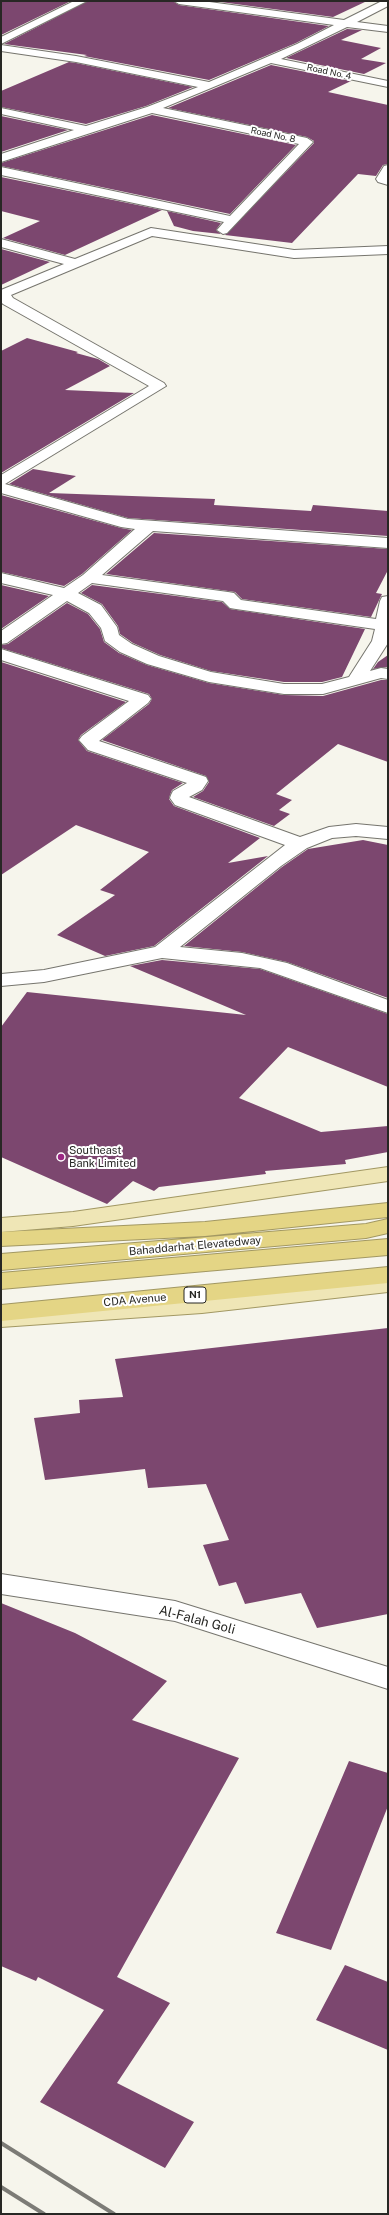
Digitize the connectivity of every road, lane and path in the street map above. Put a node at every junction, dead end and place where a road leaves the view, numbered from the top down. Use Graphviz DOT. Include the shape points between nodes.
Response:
graph roads {
  1 [pos="82,1"];
  2 [pos="179,1"];
  3 [pos="388,2"];
  4 [pos="346,22"];
  5 [pos="388,29"];
  6 [pos="1,41"];
  7 [pos="1,48"];
  8 [pos="270,60"];
  9 [pos="388,84"];
  10 [pos="210,86"];
  11 [pos="151,109"];
  12 [pos="1,111"];
  13 [pos="88,130"];
  14 [pos="1,158"];
  15 [pos="1,171"];
  16 [pos="232,220"];
  17 [pos="212,241"];
  18 [pos="1,243"];
  19 [pos="388,250"];
  20 [pos="76,263"];
  21 [pos="1,481"];
  22 [pos="1,488"];
  23 [pos="150,526"];
  24 [pos="388,543"];
  25 [pos="1,578"];
  26 [pos="89,578"];
  27 [pos="66,593"];
  28 [pos="388,601"];
  29 [pos="384,625"];
  30 [pos="1,639"];
  31 [pos="1,654"];
  32 [pos="388,674"];
  33 [pos="355,680"];
  34 [pos="388,833"];
  35 [pos="300,844"];
  36 [pos="162,952"];
  37 [pos="1,980"];
  38 [pos="388,1007"];
  39 [pos="388,1174"];
  40 [pos="388,1210"];
  41 [pos="1,1225"];
  42 [pos="388,1226"];
  43 [pos="1,1239"];
  44 [pos="388,1247"];
  45 [pos="1,1262"];
  46 [pos="388,1275"];
  47 [pos="1,1281"];
  48 [pos="388,1284"];
  49 [pos="1,1313"];
  50 [pos="1,1319"];
  51 [pos="1,1584"];
  52 [pos="388,1678"];
  1 -- 6 [label="street"];
  2 -- 4 [label="street"];
  3 -- 4 [label="street"];
  4 -- 5 [label="street"];
  4 -- 8 [label="street"];
  7 -- 10 [label="street" via="76,59"];
  8 -- 9 [label="street, Road No. 4"];
  8 -- 10 [label="street"];
  10 -- 11 [label="street"];
  11 -- 13 [label="street"];
  11 -- 16 [label="street, Road No. 8" via="307,142"];
  12 -- 13 [label="street"];
  13 -- 14 [label="street"];
  15 -- 16 [label="street"];
  16 -- 17 [label="street, Road No. 8"];
  17 -- 19 [label="street" via="294,254"];
  17 -- 20 [label="street" via="151,232"];
  18 -- 20 [label="street"];
  20 -- 21 [label="street" via="5,293 4,297 8,302 159,386"];
  22 -- 23 [label="street" via="127,524"];
  23 -- 24 [label="street"];
  23 -- 26 [label="street"];
  25 -- 27 [label="street"];
  26 -- 27 [label="street"];
  26 -- 29 [label="street" via="228,597 236,604"];
  27 -- 30 [label="street"];
  27 -- 33 [label="street" via="95,609 109,626 111,637 126,648 153,660 202,675 284,689 323,689"];
  28 -- 29 [label="street"];
  29 -- 33 [label="street" via="381,641"];
  31 -- 35 [label="street" via="142,699 88,740 94,746 199,781 180,795 182,801"];
  32 -- 33 [label="street" via="381,673"];
  34 -- 35 [label="street" via="356,830 329,833"];
  35 -- 36 [label="street"];
  36 -- 37 [label="street" via="44,976"];
  36 -- 38 [label="street" via="242,958 274,965"];
  39 -- 41 [label="main road" via="73,1219"];
  40 -- 43 [label="highway" via="205,1229"];
  42 -- 45 [label="highway, Bahaddarhat Elevatedway" via="366,1231"];
  44 -- 47 [label="highway, Bahaddarhat Elevatedway"];
  46 -- 49 [label="highway, CDA Avenue / N1"];
  48 -- 50 [label="main road" via="202,1305"];
  51 -- 52 [label="street, Al-Falah Goli" via="175,1611"];
}
